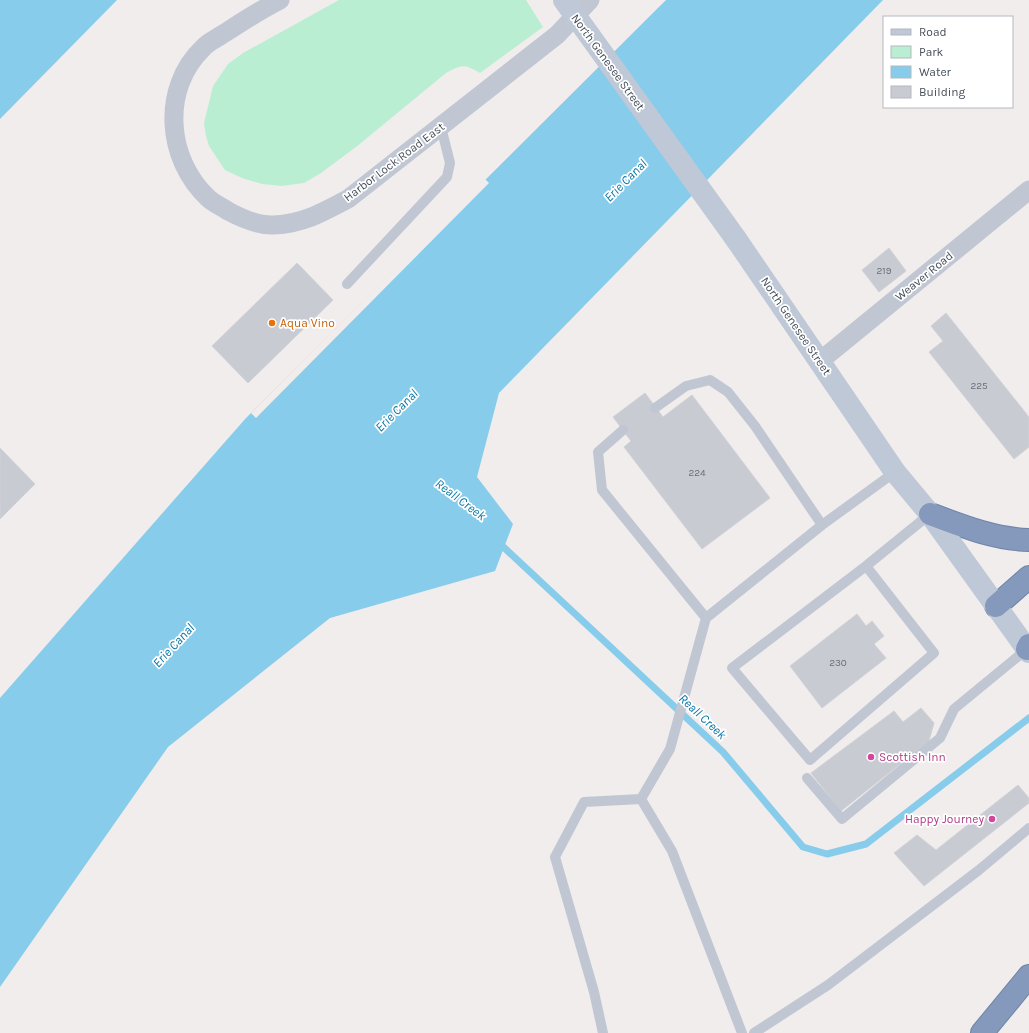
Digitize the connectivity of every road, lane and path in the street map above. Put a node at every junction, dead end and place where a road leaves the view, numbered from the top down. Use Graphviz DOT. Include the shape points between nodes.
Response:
graph roads {
  1 [pos="280,0"];
  2 [pos="564,0"];
  3 [pos="590,0"];
  4 [pos="441,127"];
  5 [pos="1029,190"];
  6 [pos="347,284"];
  7 [pos="820,361"];
  8 [pos="655,408"];
  9 [pos="623,430"];
  10 [pos="896,472"];
  11 [pos="930,514"];
  12 [pos="822,525"];
  13 [pos="1029,540"];
  14 [pos="866,566"];
  15 [pos="1029,577"];
  16 [pos="996,606"];
  17 [pos="706,618"];
  18 [pos="1028,648"];
  19 [pos="807,778"];
  20 [pos="641,799"];
  21 [pos="1029,828"];
  22 [pos="1029,976"];
  23 [pos="603,1033"];
  24 [pos="742,1033"];
  25 [pos="754,1033"];
  26 [pos="982,1033"];
  1 -- 4 [label="street, Harbor Lock Road East" via="203,47 176,90 173,120 178,152 188,173 208,198 242,219 274,225 312,218 348,199"];
  2 -- 7 [label="main road, North Genesee Street, bridge" via="736,239"];
  3 -- 4 [label="street, Harbor Lock Road East" via="557,35"];
  4 -- 6 [label="lane" via="450,163 448,177"];
  5 -- 7 [label="street, Weaver Road"];
  7 -- 10 [label="main road, North Genesee Street"];
  8 -- 12 [label="lane" via="686,386 710,380 728,392 755,426"];
  9 -- 17 [label="lane" via="598,452 602,490"];
  10 -- 11 [label="main road, North Genesee Street"];
  10 -- 12 [label="lane"];
  11 -- 13 [label="highway" via="1011,540"];
  11 -- 14 [label="lane"];
  11 -- 16 [label="main road, North Genesee Street"];
  12 -- 17 [label="lane"];
  14 -- 14 [label="lane" via="732,668 810,760 934,653"];
  15 -- 16 [label="highway"];
  16 -- 18 [label="main road, North Genesee Street"];
  17 -- 20 [label="lane" via="670,749"];
  18 -- 19 [label="lane" via="954,709 940,738 842,819"];
  20 -- 23 [label="lane" via="584,802 555,857 594,992"];
  20 -- 24 [label="lane" via="672,851"];
  21 -- 25 [label="lane" via="979,870 828,986"];
  22 -- 26 [label="highway"];
}
